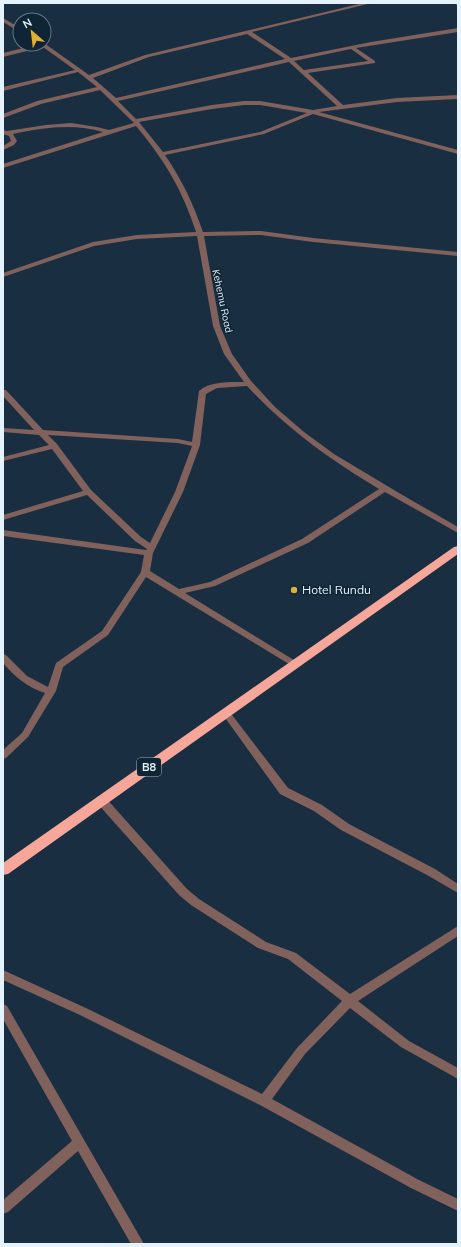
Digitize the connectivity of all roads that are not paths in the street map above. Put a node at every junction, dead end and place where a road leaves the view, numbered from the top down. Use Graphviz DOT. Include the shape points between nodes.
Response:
graph roads {
  1 [pos="370,3"];
  2 [pos="3,20"];
  3 [pos="6,24"];
  4 [pos="458,30"];
  5 [pos="248,32"];
  6 [pos="352,48"];
  7 [pos="52,50"];
  8 [pos="14,52"];
  9 [pos="3,55"];
  10 [pos="290,60"];
  11 [pos="80,70"];
  12 [pos="303,72"];
  13 [pos="90,77"];
  14 [pos="102,88"];
  15 [pos="3,90"];
  16 [pos="458,97"];
  17 [pos="115,100"];
  18 [pos="342,106"];
  19 [pos="313,112"];
  20 [pos="3,116"];
  21 [pos="136,123"];
  22 [pos="6,132"];
  23 [pos="109,132"];
  24 [pos="3,148"];
  25 [pos="458,152"];
  26 [pos="161,154"];
  27 [pos="3,166"];
  28 [pos="200,233"];
  29 [pos="458,254"];
  30 [pos="3,275"];
  31 [pos="250,384"];
  32 [pos="3,392"];
  33 [pos="3,430"];
  34 [pos="42,432"];
  35 [pos="196,445"];
  36 [pos="54,446"];
  37 [pos="3,460"];
  38 [pos="385,489"];
  39 [pos="88,492"];
  40 [pos="3,518"];
  41 [pos="458,530"];
  42 [pos="3,533"];
  43 [pos="458,549"];
  44 [pos="151,551"];
  45 [pos="145,572"];
  46 [pos="178,592"];
  47 [pos="3,657"];
  48 [pos="294,664"];
  49 [pos="51,691"];
  50 [pos="226,713"];
  51 [pos="3,756"];
  52 [pos="101,800"];
  53 [pos="3,870"];
  54 [pos="458,889"];
  55 [pos="458,930"];
  56 [pos="3,975"];
  57 [pos="350,1000"];
  58 [pos="3,1009"];
  59 [pos="458,1074"];
  60 [pos="264,1101"];
  61 [pos="79,1143"];
  62 [pos="458,1204"];
  63 [pos="3,1208"];
  64 [pos="138,1244"];
  1 -- 5 [label="street"];
  2 -- 3 [label="street"];
  4 -- 6 [label="street"];
  5 -- 10 [label="street"];
  5 -- 13 [label="street" via="147,56"];
  6 -- 10 [label="street"];
  6 -- 12 [label="street" via="372,62"];
  7 -- 11 [label="street, Kehemu Road"];
  8 -- 9 [label="street"];
  10 -- 12 [label="street"];
  10 -- 17 [label="street"];
  11 -- 13 [label="street, Kehemu Road"];
  11 -- 15 [label="street"];
  12 -- 18 [label="street"];
  13 -- 14 [label="street, Kehemu Road"];
  14 -- 17 [label="street, Kehemu Road"];
  14 -- 20 [label="street" via="39,103"];
  16 -- 18 [label="street"];
  17 -- 21 [label="street, Kehemu Road"];
  18 -- 19 [label="street"];
  19 -- 21 [label="street" via="249,102"];
  19 -- 25 [label="street"];
  19 -- 26 [label="street" via="262,133"];
  21 -- 23 [label="street"];
  21 -- 26 [label="street, Kehemu Road"];
  22 -- 23 [label="street" via="74,124"];
  22 -- 24 [label="street" via="14,141"];
  23 -- 27 [label="street"];
  26 -- 28 [label="street, Kehemu Road" via="185,196"];
  28 -- 29 [label="street" via="263,234"];
  28 -- 30 [label="street" via="137,237 100,243"];
  28 -- 31 [label="street, Kehemu Road" via="217,328 228,355"];
  31 -- 35 [label="street" via="218,386 204,390 200,397"];
  31 -- 38 [label="street, Kehemu Road" via="268,404 307,438 340,462"];
  32 -- 34 [label="street"];
  33 -- 34 [label="street"];
  34 -- 35 [label="street" via="178,441"];
  34 -- 36 [label="street"];
  35 -- 44 [label="street" via="179,492"];
  36 -- 37 [label="street"];
  36 -- 39 [label="street"];
  38 -- 41 [label="street, Kehemu Road"];
  38 -- 46 [label="street" via="305,541 212,584"];
  39 -- 40 [label="street"];
  39 -- 44 [label="street"];
  42 -- 44 [label="street"];
  43 -- 48 [label="highway, B8"];
  44 -- 45 [label="street"];
  45 -- 46 [label="street"];
  45 -- 49 [label="street" via="105,633 59,665"];
  46 -- 48 [label="street"];
  47 -- 49 [label="street" via="24,678"];
  48 -- 50 [label="highway, B8"];
  49 -- 51 [label="street" via="25,735"];
  50 -- 52 [label="highway, B8"];
  50 -- 54 [label="street" via="284,791"];
  52 -- 53 [label="highway, B8"];
  52 -- 57 [label="street" via="182,892 262,945 292,956"];
  55 -- 57 [label="street"];
  56 -- 60 [label="street"];
  57 -- 59 [label="street" via="405,1044"];
  57 -- 60 [label="street" via="301,1051"];
  58 -- 61 [label="street"];
  60 -- 62 [label="street" via="415,1184"];
  61 -- 63 [label="street"];
  61 -- 64 [label="street"];
}
